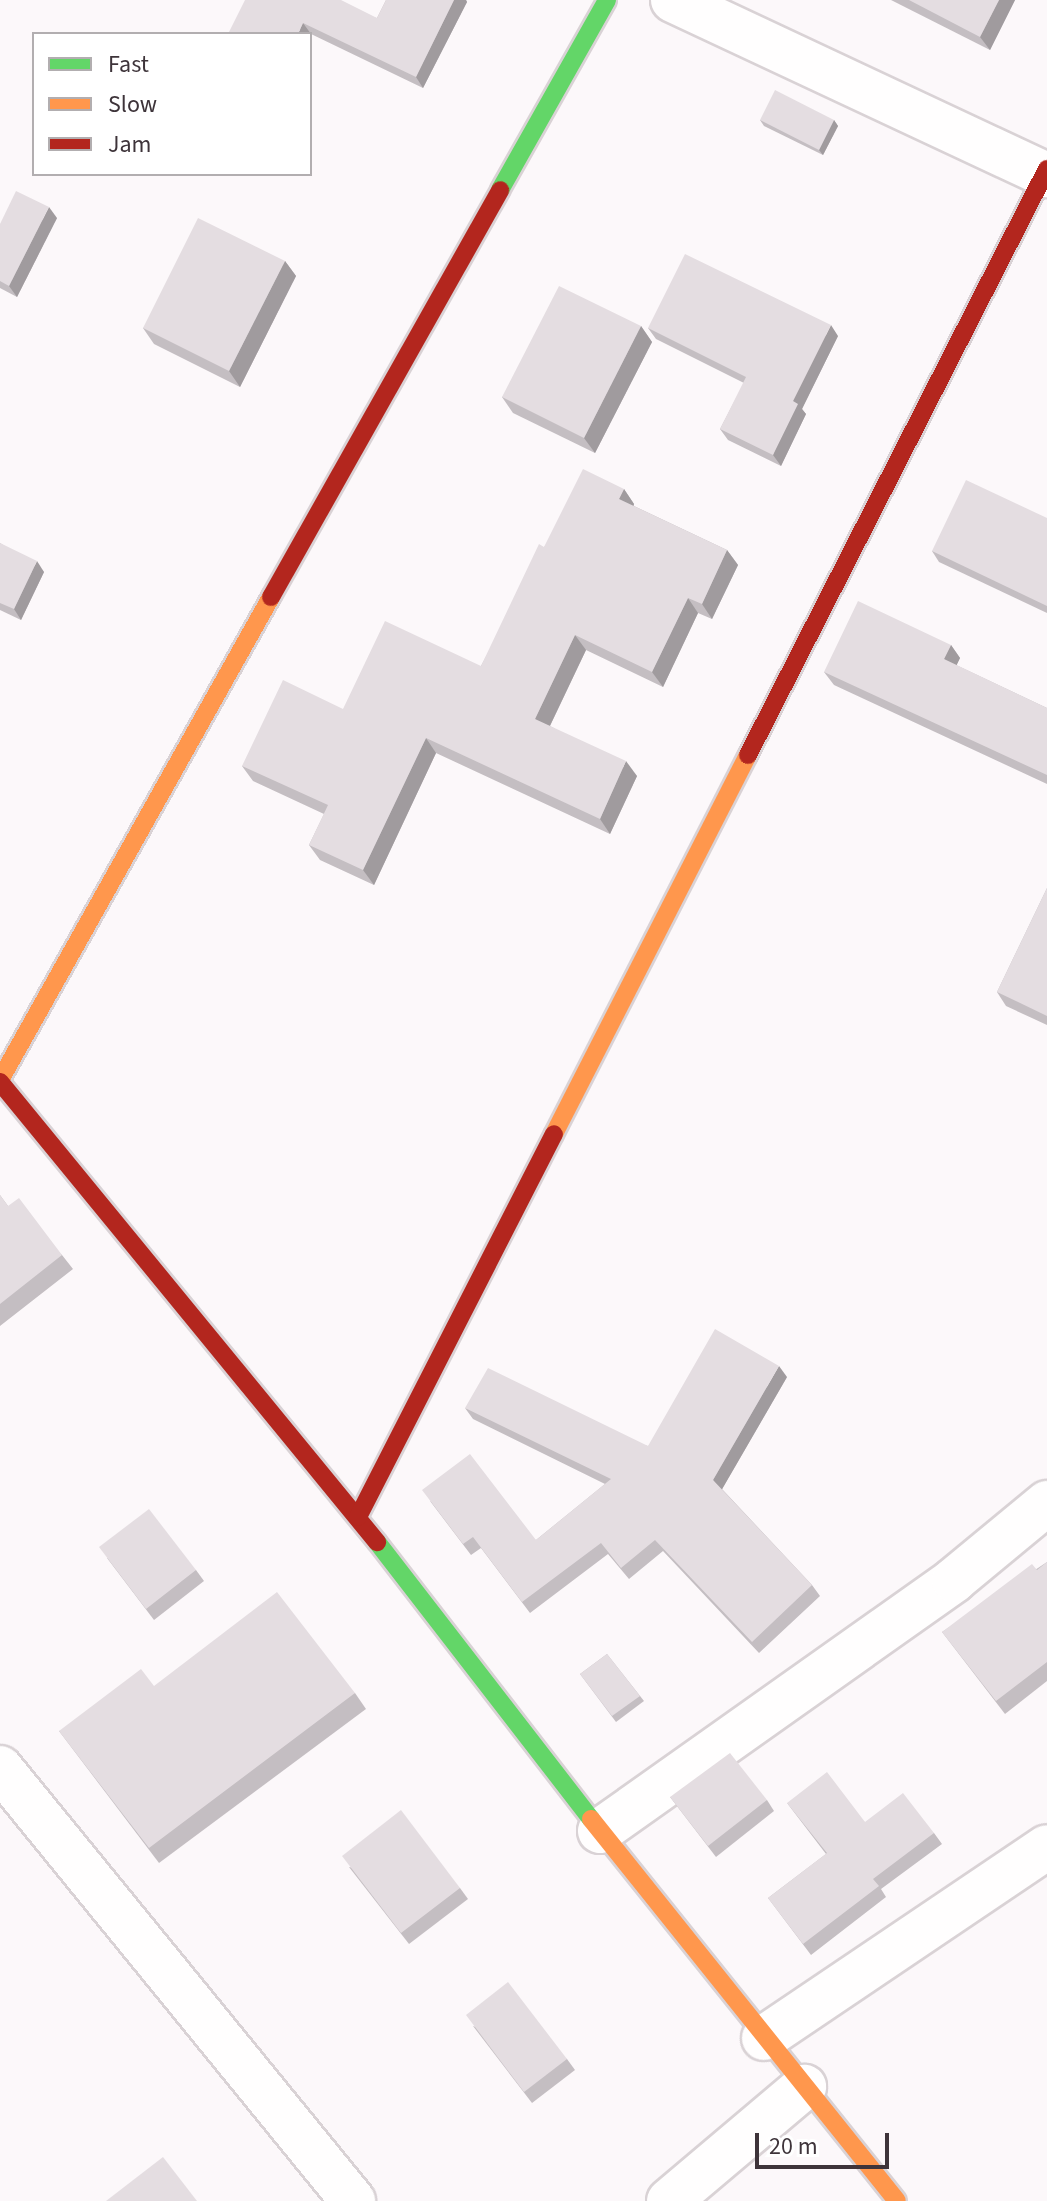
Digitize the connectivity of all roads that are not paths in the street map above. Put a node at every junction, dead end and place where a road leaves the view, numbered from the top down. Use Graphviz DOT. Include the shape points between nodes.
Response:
graph roads {
  1 [pos="607,0"];
  2 [pos="673,0"];
  3 [pos="1046,173"];
  4 [pos="0,1081"];
  5 [pos="1047,1503"];
  6 [pos="358,1517"];
  7 [pos="0,1768"];
  8 [pos="600,1831"];
  9 [pos="1047,1847"];
  10 [pos="764,2038"];
  11 [pos="804,2087"];
  12 [pos="353,2201"];
  13 [pos="669,2201"];
  14 [pos="897,2201"];
  1 -- 4 [label="street"];
  2 -- 3 [label="street"];
  3 -- 6 [label="street"];
  4 -- 6 [label="street"];
  5 -- 8 [label="street" via="954,1580"];
  6 -- 8 [label="street"];
  7 -- 12 [label="street"];
  8 -- 10 [label="street"];
  9 -- 10 [label="street"];
  10 -- 11 [label="street"];
  11 -- 13 [label="street"];
  11 -- 14 [label="street"];
}
